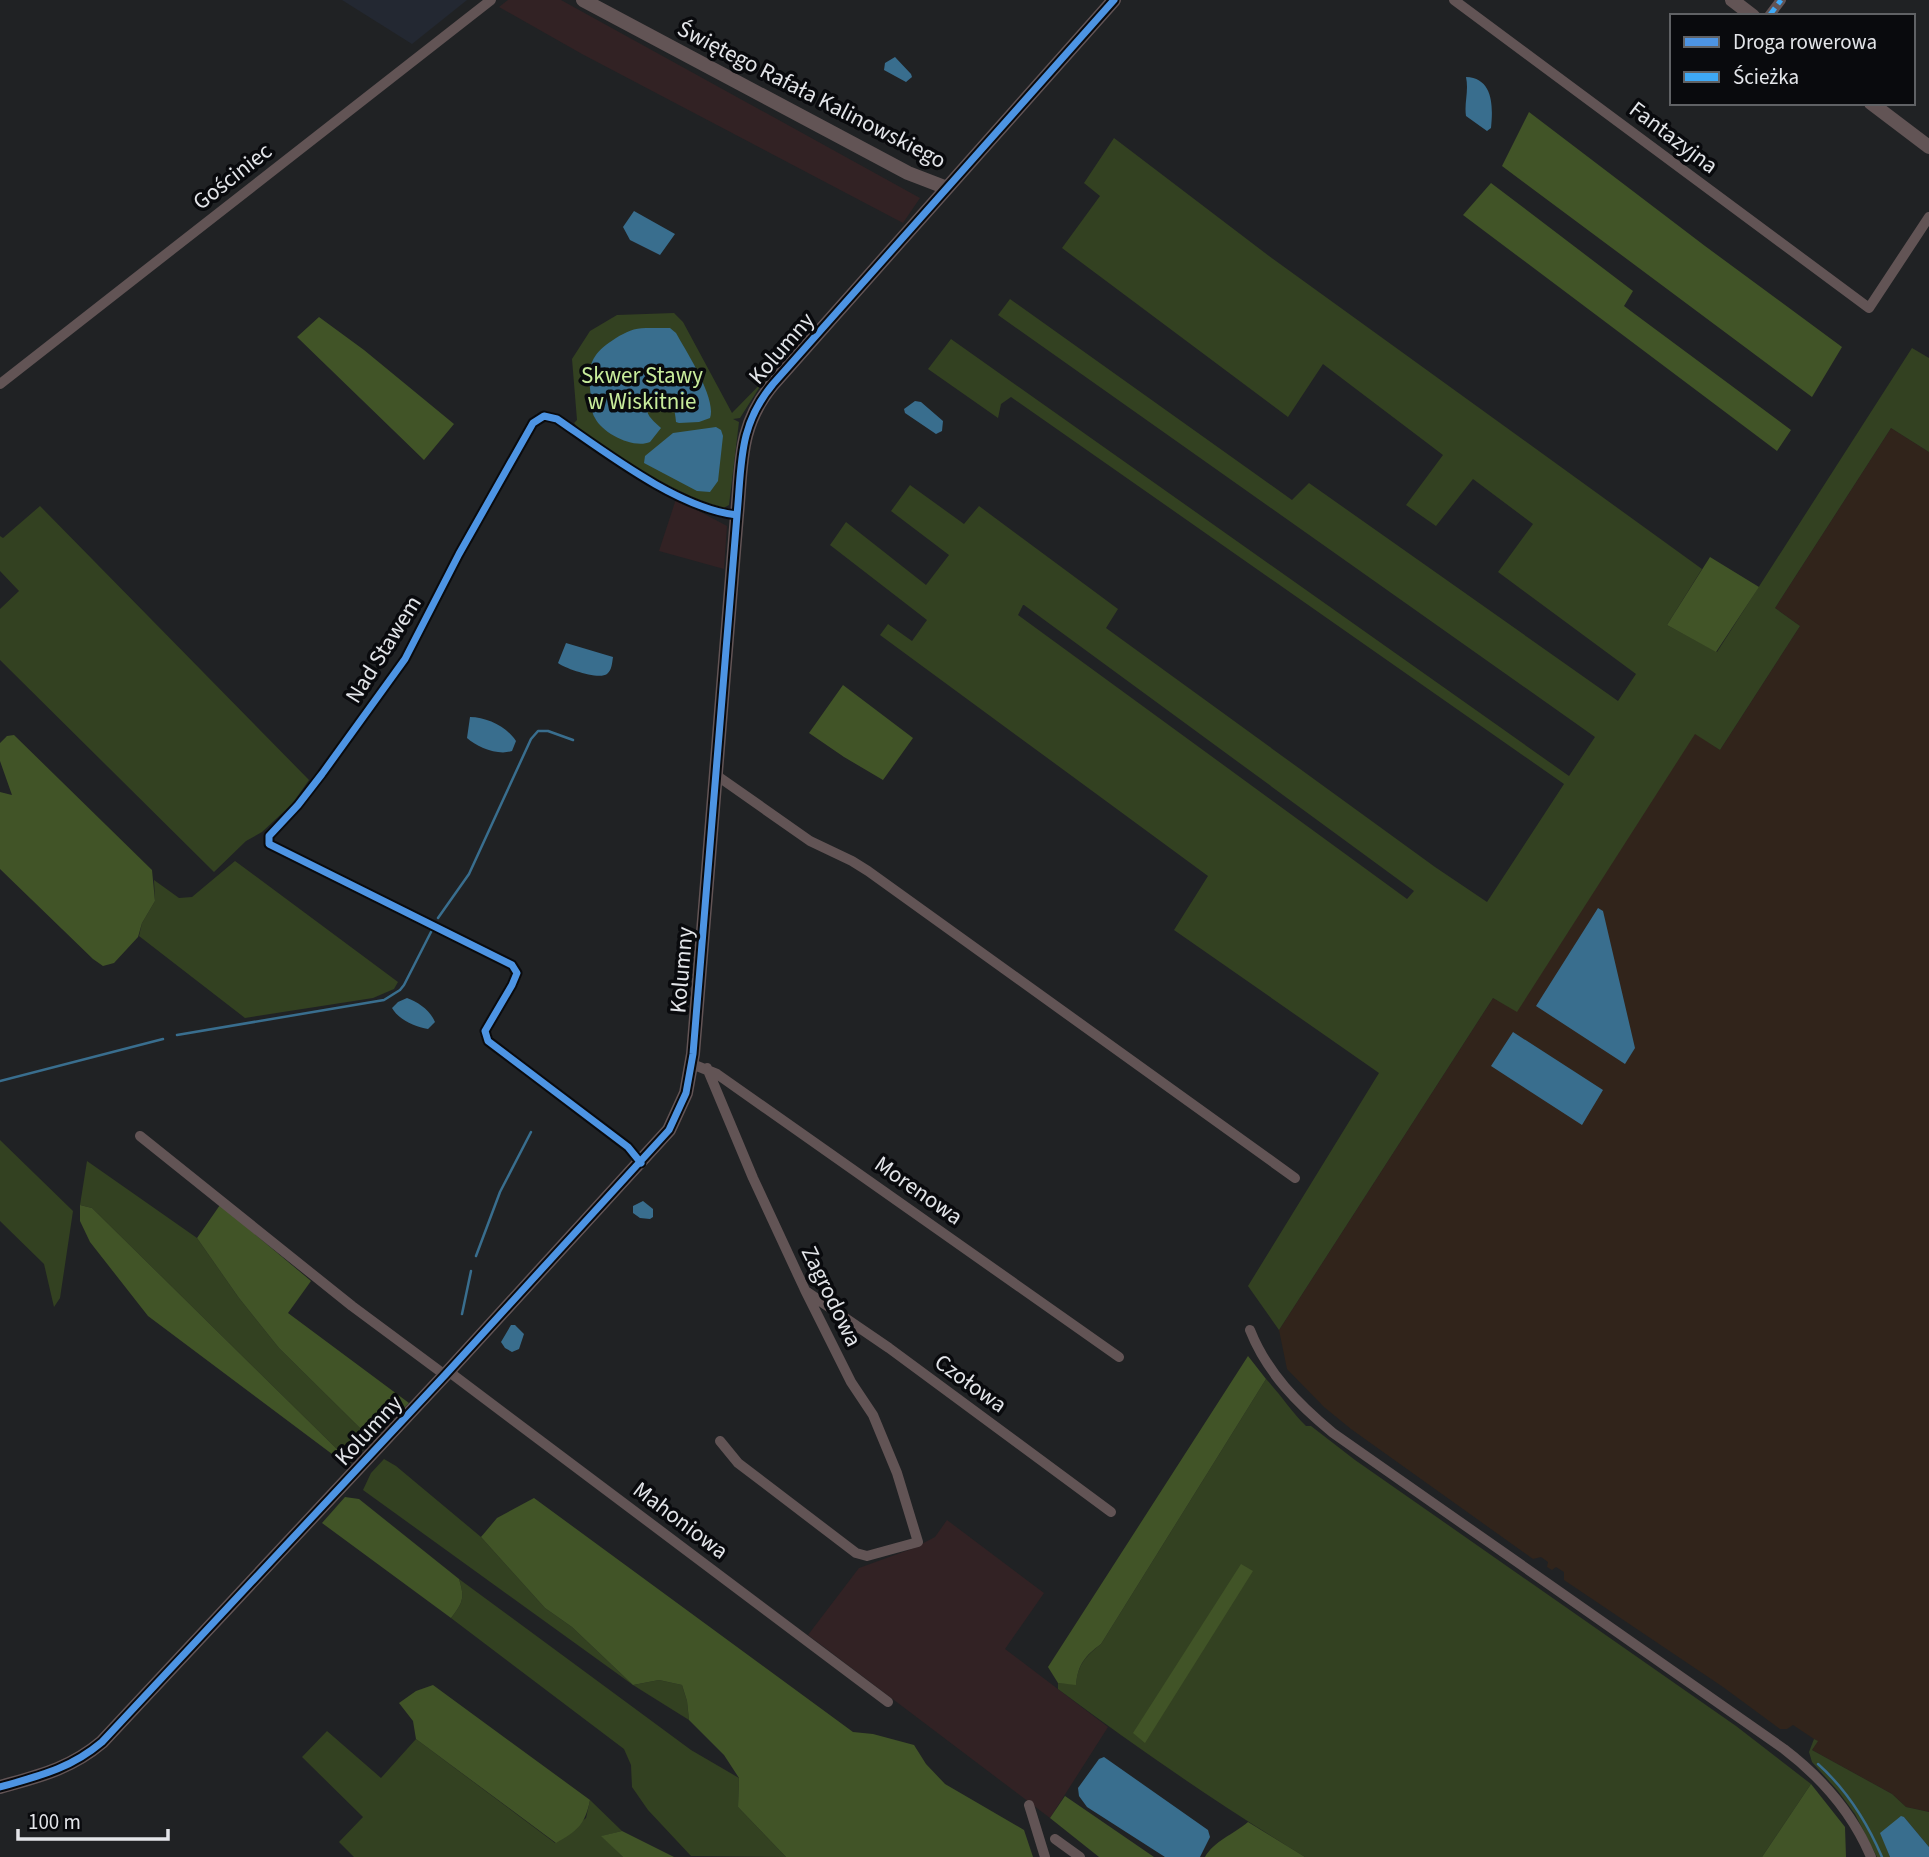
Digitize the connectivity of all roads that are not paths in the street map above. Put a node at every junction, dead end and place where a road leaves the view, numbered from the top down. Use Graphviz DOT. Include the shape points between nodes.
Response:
graph roads {
  1 [pos="491,0"];
  2 [pos="583,0"];
  3 [pos="1114,0"];
  4 [pos="1454,0"];
  5 [pos="1732,0"];
  6 [pos="1750,14"];
  7 [pos="1874,105"];
  8 [pos="1929,147"];
  9 [pos="947,188"];
  10 [pos="1929,217"];
  11 [pos="0,384"];
  12 [pos="737,516"];
  13 [pos="716,775"];
  14 [pos="692,1064"];
  15 [pos="708,1068"];
  16 [pos="140,1136"];
  17 [pos="641,1163"];
  18 [pos="1294,1178"];
  19 [pos="805,1290"];
  20 [pos="1250,1330"];
  21 [pos="1119,1357"];
  22 [pos="447,1373"];
  23 [pos="720,1441"];
  24 [pos="1111,1512"];
  25 [pos="888,1702"];
  26 [pos="0,1787"];
  27 [pos="1029,1805"];
  28 [pos="1055,1839"];
  29 [pos="1045,1857"];
  30 [pos="1080,1857"];
  31 [pos="1871,1857"];
  1 -- 11 [label="street, Gościniec"];
  2 -- 9 [label="street, Świętego Rafała Kalinowskiego" via="908,173"];
  3 -- 9 [label="street, Kolumny"];
  4 -- 10 [label="street, Fantazyjna" via="1869,308"];
  5 -- 6 [label="street"];
  7 -- 8 [label="street"];
  9 -- 12 [label="street, Kolumny" via="760,402 747,429"];
  12 -- 13 [label="street, Kolumny"];
  12 -- 17 [label="street, Nad Stawem" via="696,504 641,476 557,419 537,419 405,659 323,774 269,836 273,847 515,968 512,985 485,1031 488,1041 628,1147"];
  13 -- 14 [label="street, Kolumny"];
  13 -- 18 [label="street" via="810,841 868,871"];
  14 -- 15 [label="street, Morenowa"];
  14 -- 17 [label="street, Kolumny" via="673,1123"];
  15 -- 19 [label="street, Zagrodowa"];
  15 -- 21 [label="street, Morenowa"];
  16 -- 22 [label="street, Mahoniowa" via="352,1306"];
  17 -- 22 [label="street, Kolumny"];
  19 -- 23 [label="street, Zagrodowa" via="851,1382 873,1415 897,1472 918,1542 867,1556 856,1553 738,1463"];
  19 -- 24 [label="street, Czołowa"];
  20 -- 31 [label="street" via="1273,1373 1333,1433 1807,1767 1843,1807"];
  22 -- 25 [label="street, Mahoniowa"];
  22 -- 26 [label="street, Kolumny" via="102,1742 63,1768"];
  27 -- 29 [label="street"];
  28 -- 30 [label="street"];
}
